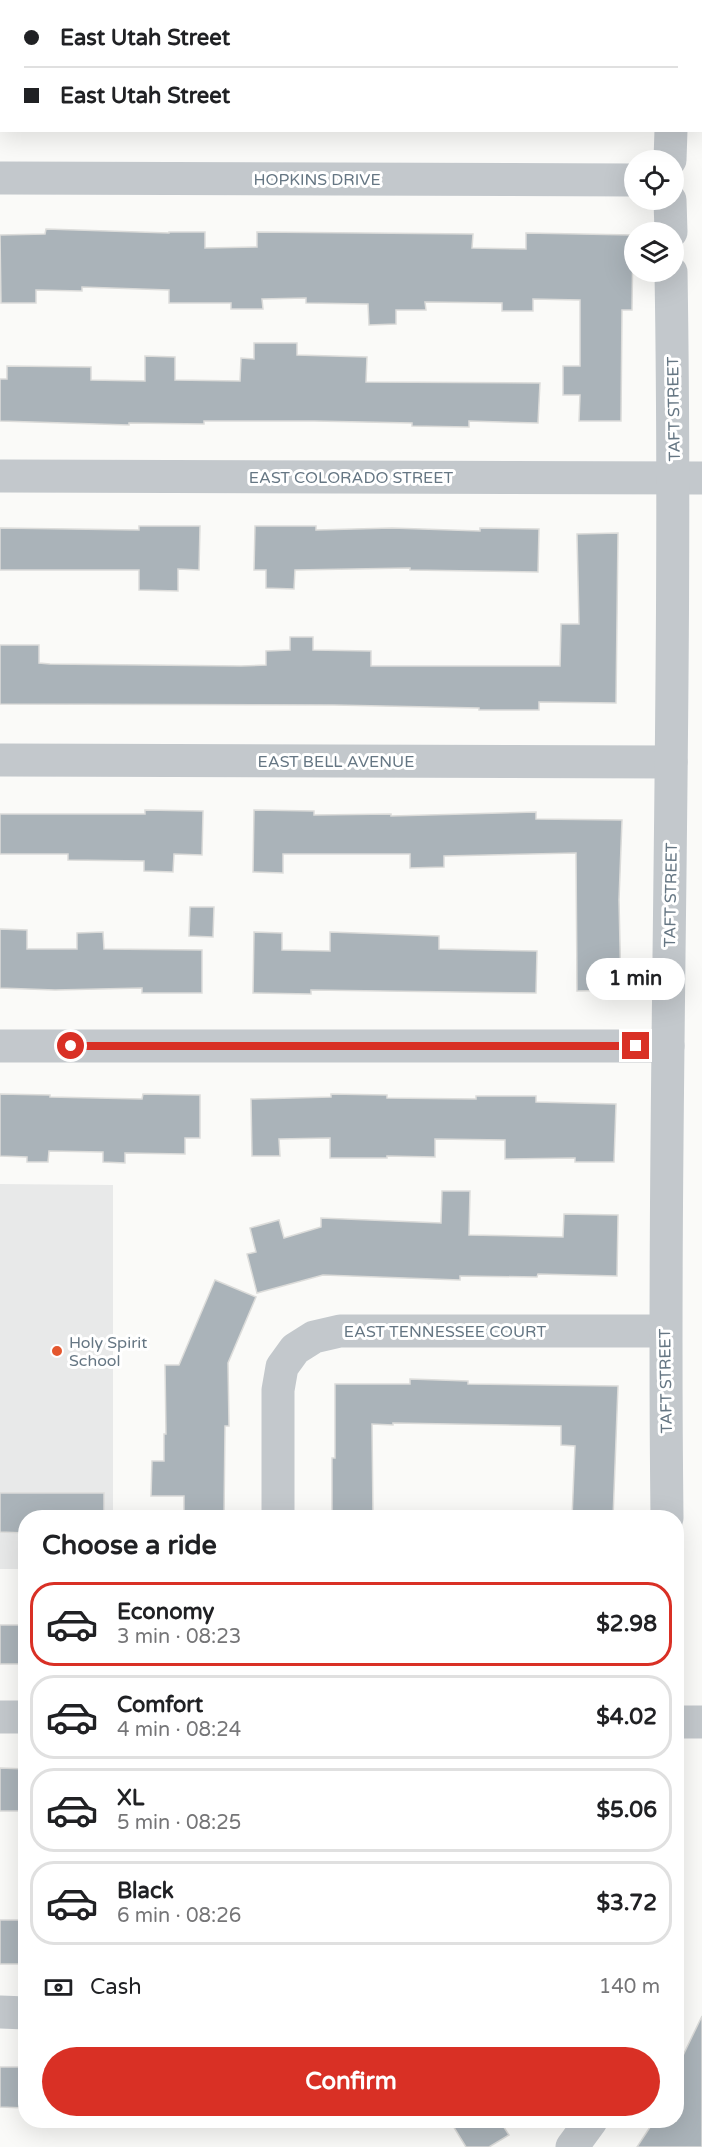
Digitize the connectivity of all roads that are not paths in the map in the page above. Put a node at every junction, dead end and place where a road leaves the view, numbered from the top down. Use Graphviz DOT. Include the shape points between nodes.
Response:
graph roads {
  1 [pos="671,132"];
  2 [pos="670,150"];
  3 [pos="0,178"];
  4 [pos="624,180"];
  5 [pos="672,282"];
  6 [pos="0,476"];
  7 [pos="688,477"];
  8 [pos="0,760"];
  9 [pos="672,762"];
  10 [pos="0,1046"];
  11 [pos="668,1046"];
  12 [pos="665,1331"];
  13 [pos="278,1510"];
  14 [pos="667,1510"];
  15 [pos="0,1717"];
  16 [pos="18,1717"];
  17 [pos="684,1722"];
  18 [pos="702,1722"];
  19 [pos="0,2013"];
  20 [pos="18,2013"];
  21 [pos="586,2128"];
  22 [pos="572,2147"];
  1 -- 2 [label="street"];
  3 -- 4 [label="street, HOPKINS DRIVE"];
  5 -- 7 [label="street, TAFT STREET"];
  6 -- 7 [label="street, EAST COLORADO STREET"];
  7 -- 9 [label="street, TAFT STREET"];
  8 -- 9 [label="street, EAST BELL AVENUE"];
  9 -- 11 [label="street, TAFT STREET"];
  10 -- 11 [label="street"];
  11 -- 12 [label="street, TAFT STREET"];
  12 -- 13 [label="street, EAST TENNESSEE COURT" via="340,1331 314,1336 295,1349 282,1367 278,1390"];
  12 -- 14 [label="street, TAFT STREET"];
  15 -- 16 [label="street"];
  17 -- 18 [label="street"];
  19 -- 20 [label="street"];
  21 -- 22 [label="street"];
}
